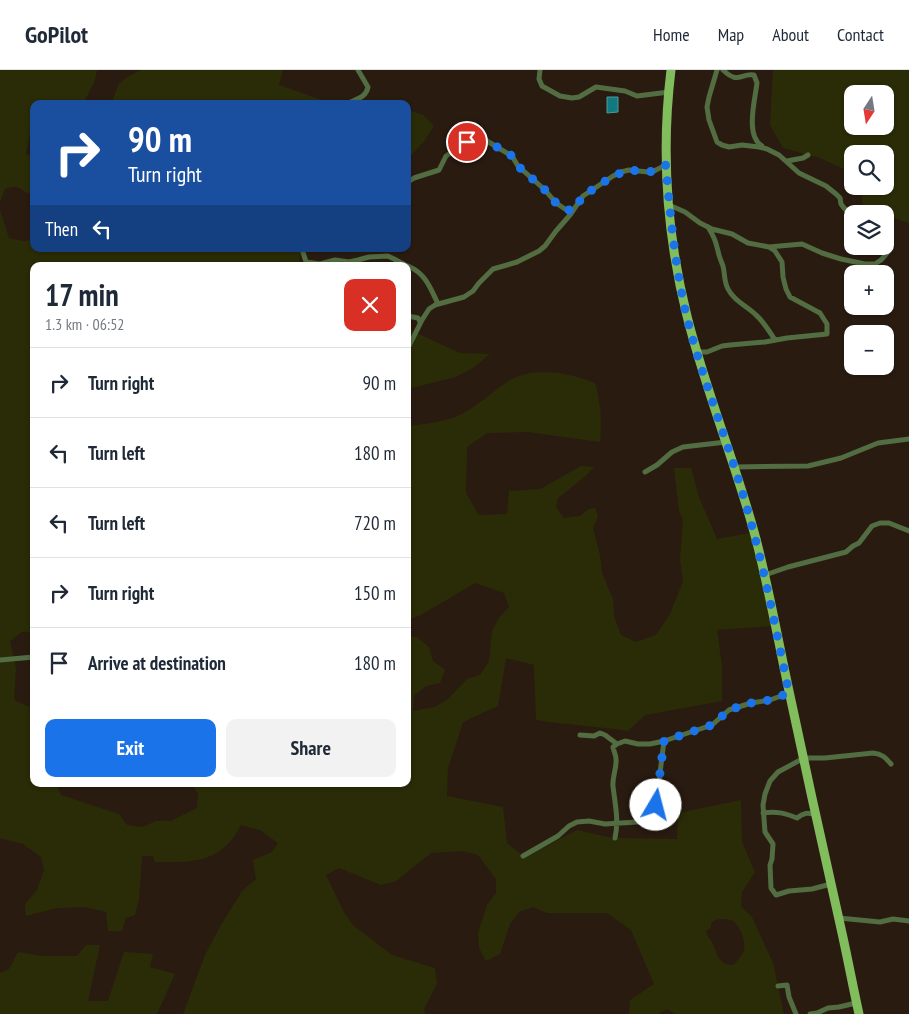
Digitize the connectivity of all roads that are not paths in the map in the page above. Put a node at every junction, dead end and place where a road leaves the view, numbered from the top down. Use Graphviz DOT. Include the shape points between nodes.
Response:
graph roads {
  1 [pos="358,70"];
  2 [pos="540,70"];
  3 [pos="671,70"];
  4 [pos="717,70"];
  5 [pos="723,70"];
  6 [pos="752,72"];
  7 [pos="668,92"];
  8 [pos="356,100"];
  9 [pos="767,149"];
  10 [pos="808,155"];
  11 [pos="787,160"];
  12 [pos="666,165"];
  13 [pos="411,180"];
  14 [pos="669,205"];
  15 [pos="844,208"];
  16 [pos="573,211"];
  17 [pos="707,227"];
  18 [pos="768,247"];
  19 [pos="885,255"];
  20 [pos="328,262"];
  21 [pos="349,262"];
  22 [pos="349,262"];
  23 [pos="400,262"];
  24 [pos="411,268"];
  25 [pos="438,304"];
  26 [pos="411,317"];
  27 [pos="420,322"];
  28 [pos="775,340"];
  29 [pos="411,342"];
  30 [pos="697,352"];
  31 [pos="909,439"];
  32 [pos="726,442"];
  33 [pos="734,467"];
  34 [pos="645,472"];
  35 [pos="909,531"];
  36 [pos="765,575"];
  37 [pos="30,657"];
  38 [pos="0,660"];
  39 [pos="789,693"];
  40 [pos="580,735"];
  41 [pos="664,741"];
  42 [pos="616,744"];
  43 [pos="804,758"];
  44 [pos="892,764"];
  45 [pos="763,813"];
  46 [pos="816,815"];
  47 [pos="617,823"];
  48 [pos="615,838"];
  49 [pos="523,856"];
  50 [pos="830,884"];
  51 [pos="839,918"];
  52 [pos="909,921"];
  53 [pos="778,986"];
  54 [pos="856,1003"];
  55 [pos="796,1014"];
  56 [pos="810,1014"];
  57 [pos="859,1014"];
  1 -- 8 [label="street" via="368,87 367,93"];
  2 -- 7 [label="street" via="542,86 560,96 578,97 596,87 637,96"];
  3 -- 7 [label="main road"];
  4 -- 9 [label="street" via="707,107 717,142 729,147"];
  5 -- 6 [label="street" via="737,78"];
  6 -- 9 [label="street" via="757,83 752,124 754,136 759,145"];
  7 -- 12 [label="main road"];
  9 -- 11 [label="street"];
  10 -- 11 [label="street"];
  11 -- 15 [label="street" via="800,173 836,194"];
  12 -- 14 [label="main road"];
  12 -- 16 [label="street" via="654,171 629,170 613,176 583,196"];
  13 -- 16 [label="street" via="438,170 446,156 467,142 476,139 487,141 512,156 556,203"];
  14 -- 17 [label="street"];
  14 -- 30 [label="main road" via="676,267"];
  16 -- 25 [label="street" via="539,251 493,270 464,297"];
  17 -- 18 [label="street"];
  17 -- 28 [label="street" via="714,236 728,289 761,320"];
  18 -- 19 [label="street" via="802,244 822,253 865,264 875,264"];
  18 -- 28 [label="street" via="782,262 790,297 820,313 828,331 827,334"];
  20 -- 22 [label="street"];
  21 -- 23 [label="street" via="388,256"];
  24 -- 25 [label="street" via="426,280"];
  25 -- 27 [label="street" via="429,309"];
  26 -- 27 [label="street"];
  27 -- 29 [label="street"];
  28 -- 30 [label="street"];
  30 -- 32 [label="main road"];
  31 -- 33 [label="street" via="878,444 808,466"];
  32 -- 33 [label="main road"];
  32 -- 34 [label="street" via="683,447"];
  33 -- 36 [label="main road"];
  35 -- 36 [label="street" via="889,524 872,526 860,543 846,552"];
  36 -- 39 [label="main road"];
  37 -- 38 [label="street"];
  39 -- 41 [label="street" via="729,710 712,725"];
  39 -- 43 [label="main road"];
  40 -- 42 [label="street" via="600,733"];
  41 -- 42 [label="street"];
  41 -- 47 [label="street" via="656,805 649,816 637,822"];
  42 -- 47 [label="street" via="613,747 616,757 613,786"];
  43 -- 44 [label="street" via="880,754"];
  43 -- 45 [label="street" via="778,772 770,781"];
  43 -- 46 [label="main road"];
  45 -- 46 [label="street" via="782,812 797,818 803,814"];
  45 -- 50 [label="street" via="765,832 773,844 771,888 776,895"];
  46 -- 50 [label="main road"];
  47 -- 48 [label="street"];
  47 -- 49 [label="street" via="577,822"];
  50 -- 51 [label="main road"];
  51 -- 52 [label="street"];
  51 -- 54 [label="main road"];
  53 -- 55 [label="street" via="787,985"];
  54 -- 56 [label="street"];
  54 -- 57 [label="main road"];
}
